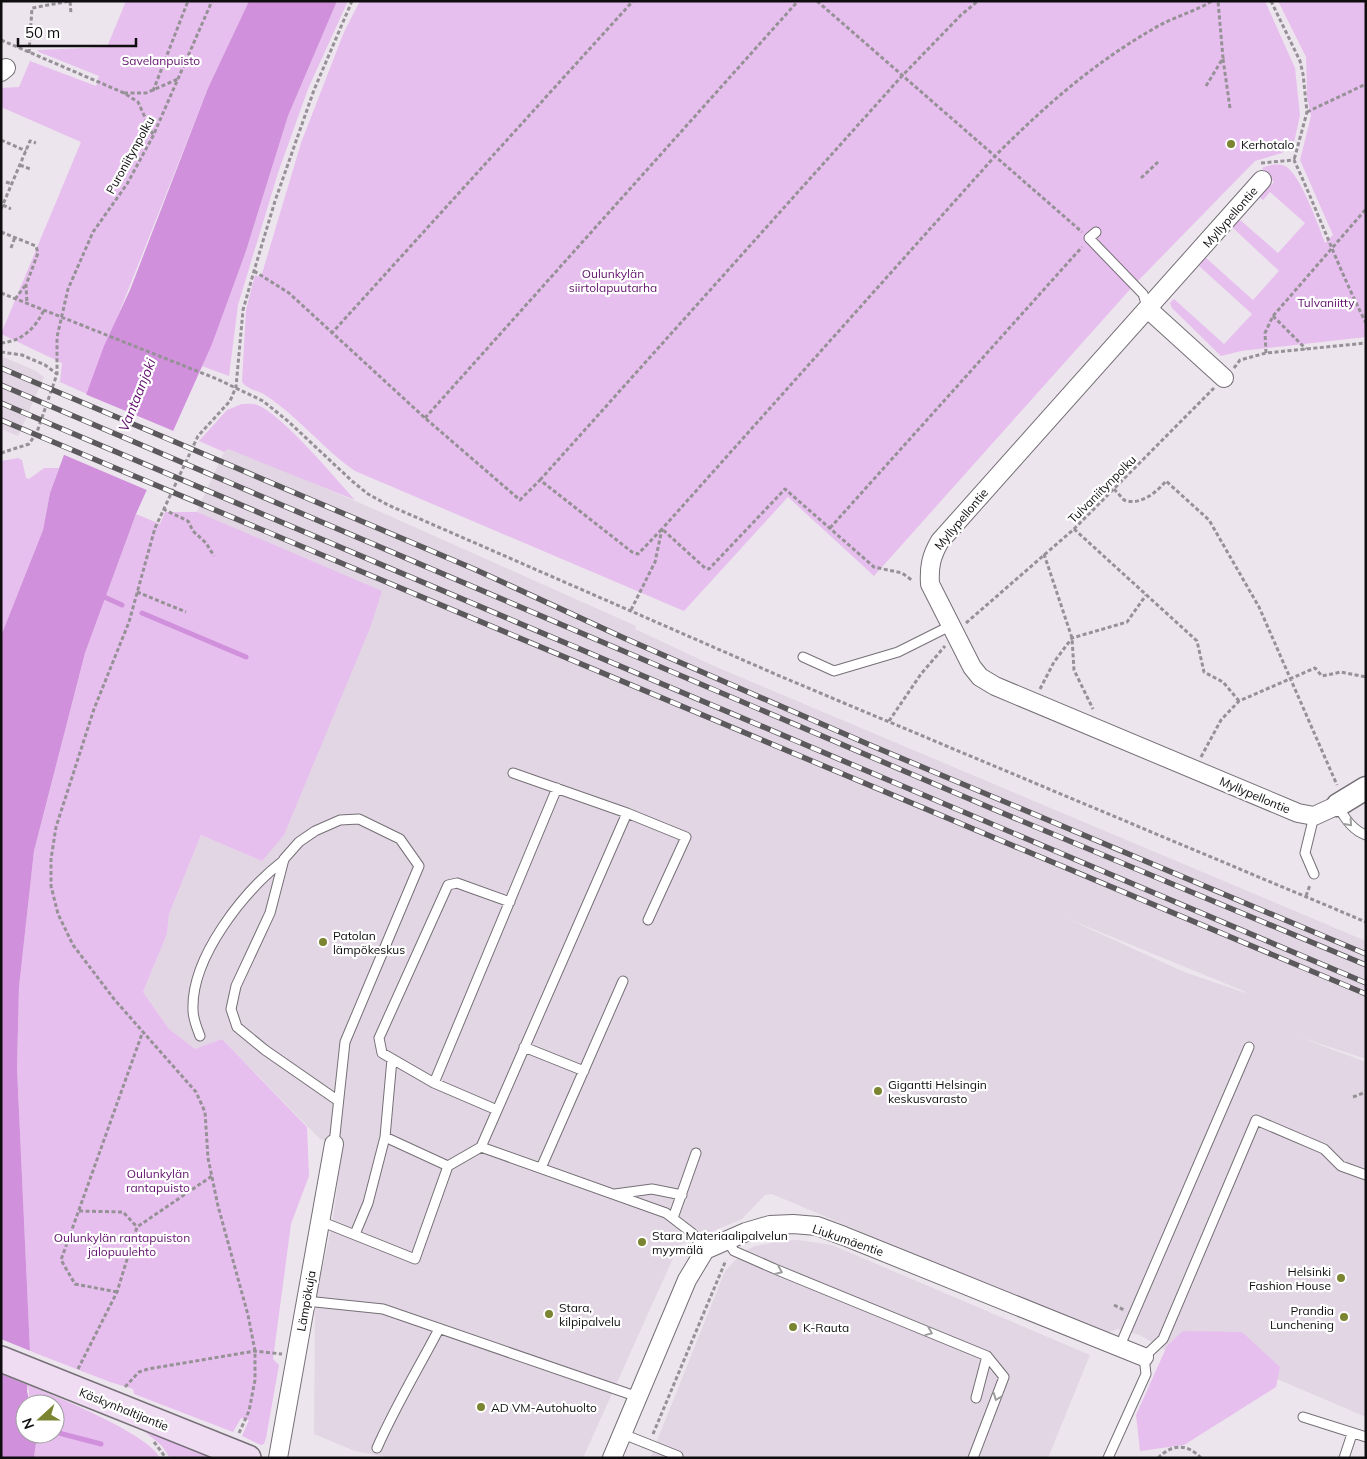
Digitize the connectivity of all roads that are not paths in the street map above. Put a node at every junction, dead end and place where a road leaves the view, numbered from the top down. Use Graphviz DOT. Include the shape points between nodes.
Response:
graph roads {
  1 [pos="1262,180"];
  2 [pos="1092,235"];
  3 [pos="1148,309"];
  4 [pos="1224,378"];
  5 [pos="952,631"];
  6 [pos="803,657"];
  7 [pos="514,773"];
  8 [pos="557,788"];
  9 [pos="1366,788"];
  10 [pos="1338,796"];
  11 [pos="627,813"];
  12 [pos="1314,816"];
  13 [pos="1366,835"];
  14 [pos="284,860"];
  15 [pos="1314,874"];
  16 [pos="510,902"];
  17 [pos="648,920"];
  18 [pos="623,981"];
  19 [pos="200,1036"];
  20 [pos="524,1047"];
  21 [pos="1249,1047"];
  22 [pos="392,1059"];
  23 [pos="584,1071"];
  24 [pos="434,1083"];
  25 [pos="337,1100"];
  26 [pos="497,1110"];
  27 [pos="385,1137"];
  28 [pos="334,1144"];
  29 [pos="481,1147"];
  30 [pos="696,1153"];
  31 [pos="448,1166"];
  32 [pos="541,1168"];
  33 [pos="1366,1175"];
  34 [pos="614,1194"];
  35 [pos="682,1194"];
  36 [pos="673,1218"];
  37 [pos="320,1221"];
  38 [pos="355,1234"];
  39 [pos="727,1240"];
  40 [pos="704,1250"];
  41 [pos="306,1301"];
  42 [pos="439,1329"];
  43 [pos="1119,1348"];
  44 [pos="987,1356"];
  45 [pos="1144,1357"];
  46 [pos="1,1359"];
  47 [pos="638,1397"];
  48 [pos="976,1398"];
  49 [pos="1303,1417"];
  50 [pos="623,1434"];
  51 [pos="1352,1434"];
  52 [pos="1366,1437"];
  53 [pos="242,1447"];
  54 [pos="377,1448"];
  55 [pos="678,1456"];
  56 [pos="278,1458"];
  57 [pos="612,1458"];
  58 [pos="973,1458"];
  59 [pos="1108,1458"];
  60 [pos="1344,1458"];
  1 -- 3 [label="street, Myllypellontie"];
  2 -- 3 [label="lane" via="1143,294"];
  3 -- 4 [label="street"];
  3 -- 5 [label="street, Myllypellontie" via="932,553 930,584"];
  5 -- 6 [label="lane" via="898,652 834,671"];
  5 -- 12 [label="street, Myllypellontie" via="972,667 980,677 995,686 1283,807"];
  7 -- 8 [label="lane"];
  8 -- 11 [label="lane"];
  8 -- 16 [label="lane"];
  9 -- 10 [label="street"];
  10 -- 12 [label="street"];
  10 -- 13 [label="lane, one-way" via="1348,823"];
  11 -- 17 [label="lane" via="686,837"];
  11 -- 20 [label="lane"];
  12 -- 15 [label="lane" via="1305,853"];
  14 -- 19 [label="lane" via="262,877 221,931 202,963 194,991 193,1011"];
  14 -- 25 [label="lane" via="270,913 236,986 231,1009 237,1027"];
  14 -- 25 [label="lane" via="299,842 315,832 340,820 359,819 400,838 419,866 345,1042"];
  16 -- 22 [label="lane" via="457,882 448,885 379,1038 382,1053"];
  16 -- 24 [label="lane"];
  18 -- 23 [label="lane"];
  20 -- 23 [label="lane"];
  20 -- 26 [label="lane"];
  21 -- 43 [label="lane"];
  22 -- 24 [label="lane"];
  22 -- 27 [label="lane"];
  23 -- 32 [label="lane"];
  24 -- 26 [label="lane"];
  25 -- 28 [label="lane"];
  26 -- 29 [label="lane"];
  27 -- 31 [label="lane"];
  27 -- 38 [label="lane" via="368,1204"];
  28 -- 37 [label="street, Lämpökuja"];
  29 -- 31 [label="lane"];
  29 -- 32 [label="lane"];
  30 -- 35 [label="lane"];
  31 -- 38 [label="lane" via="415,1259"];
  32 -- 34 [label="lane"];
  33 -- 45 [label="lane" via="1341,1166 1324,1149 1256,1120 1163,1339"];
  34 -- 35 [label="lane" via="652,1188"];
  34 -- 36 [label="lane"];
  35 -- 36 [label="lane"];
  36 -- 40 [label="lane" via="692,1233"];
  37 -- 38 [label="lane"];
  37 -- 41 [label="street, Lämpökuja"];
  39 -- 40 [label="street, Liukumäentie"];
  39 -- 43 [label="street, Liukumäentie" via="770,1225 818,1226"];
  39 -- 44 [label="lane, one-way" via="734,1251 758,1262"];
  40 -- 47 [label="street" via="687,1280"];
  41 -- 42 [label="lane" via="383,1310"];
  41 -- 56 [label="street, Lämpökuja"];
  42 -- 47 [label="lane"];
  42 -- 54 [label="lane"];
  43 -- 45 [label="street, Liukumäentie"];
  44 -- 48 [label="lane"];
  44 -- 58 [label="lane, one-way" via="1004,1377"];
  45 -- 59 [label="lane" via="1146,1374"];
  46 -- 53 [label="main road, Käskynhaltijantie" via="64,1378"];
  47 -- 50 [label="street"];
  49 -- 51 [label="lane"];
  50 -- 55 [label="lane"];
  50 -- 57 [label="street"];
  51 -- 52 [label="lane"];
  51 -- 60 [label="lane"];
}
